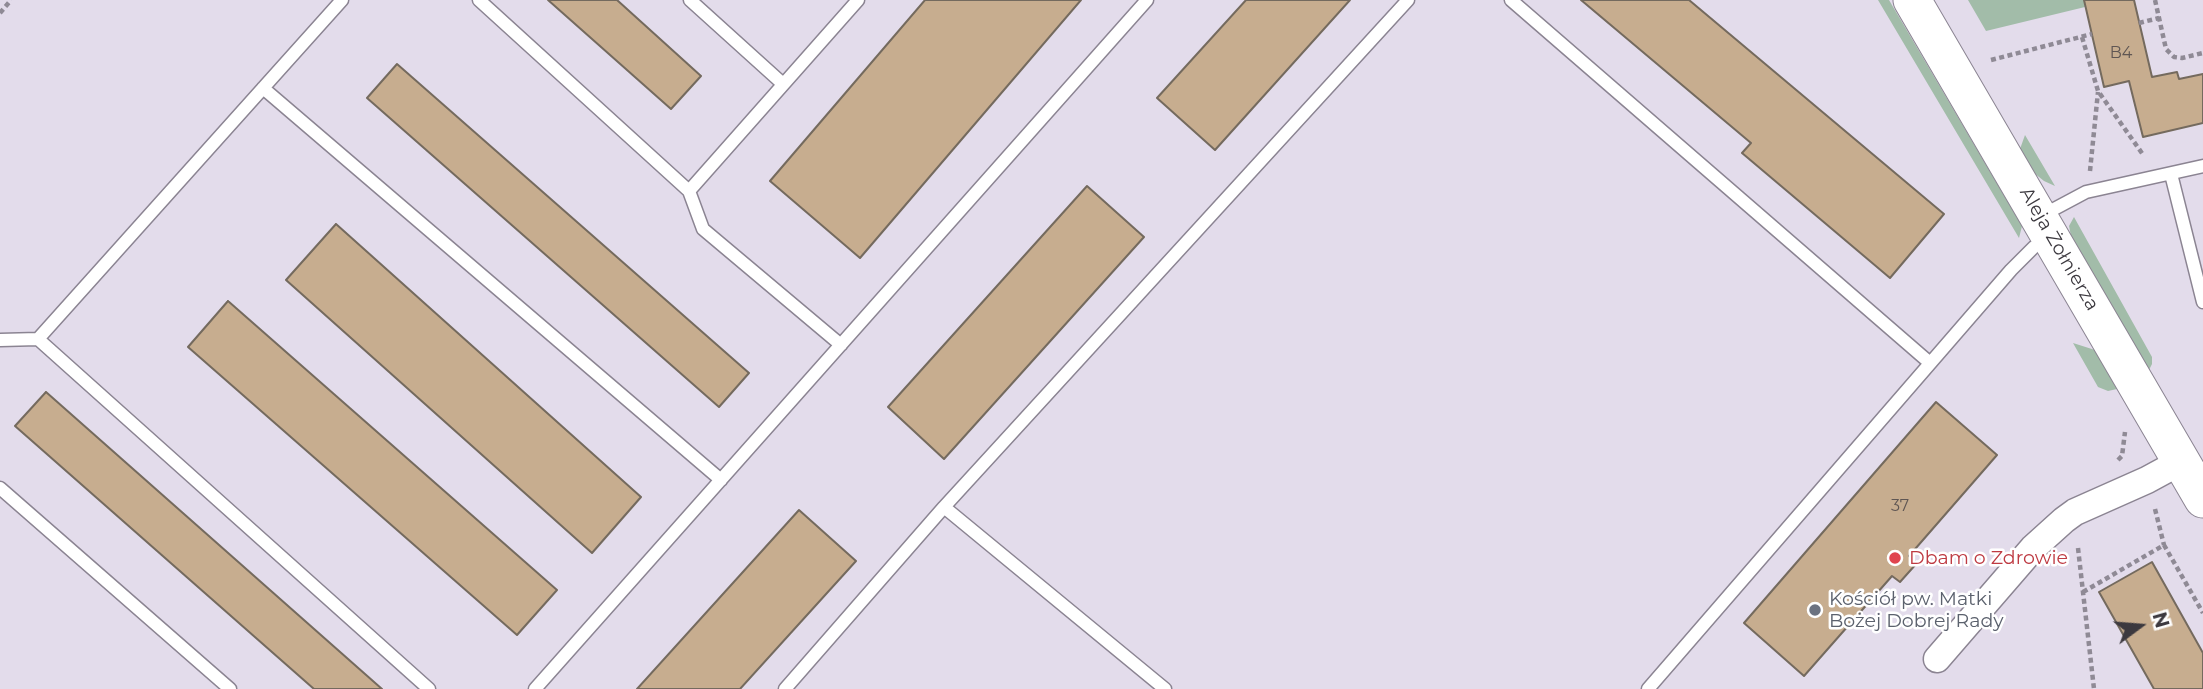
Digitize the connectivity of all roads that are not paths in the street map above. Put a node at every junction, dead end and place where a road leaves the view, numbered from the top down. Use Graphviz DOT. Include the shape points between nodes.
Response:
graph roads {
  1 [pos="342,0"];
  2 [pos="478,0"];
  3 [pos="690,0"];
  4 [pos="858,0"];
  5 [pos="1147,0"];
  6 [pos="1408,0"];
  7 [pos="1511,0"];
  8 [pos="1912,0"];
  9 [pos="783,84"];
  10 [pos="263,88"];
  11 [pos="2203,166"];
  12 [pos="2171,174"];
  13 [pos="689,191"];
  14 [pos="2046,227"];
  15 [pos="2203,302"];
  16 [pos="38,339"];
  17 [pos="0,340"];
  18 [pos="841,345"];
  19 [pos="1930,363"];
  20 [pos="2195,477"];
  21 [pos="721,480"];
  22 [pos="0,488"];
  23 [pos="944,507"];
  24 [pos="1937,659"];
  25 [pos="230,689"];
  26 [pos="429,689"];
  27 [pos="535,689"];
  28 [pos="785,689"];
  29 [pos="1165,689"];
  30 [pos="1648,689"];
  1 -- 10 [label="lane"];
  2 -- 13 [label="lane"];
  3 -- 9 [label="lane"];
  4 -- 9 [label="lane"];
  5 -- 18 [label="lane"];
  6 -- 23 [label="lane"];
  7 -- 19 [label="lane"];
  8 -- 14 [label="street, Aleja Żołnierza"];
  9 -- 13 [label="lane"];
  10 -- 16 [label="lane"];
  10 -- 21 [label="lane"];
  11 -- 12 [label="lane"];
  12 -- 14 [label="lane" via="2086,192"];
  12 -- 15 [label="lane"];
  13 -- 18 [label="lane" via="703,229"];
  14 -- 19 [label="lane" via="2034,247"];
  14 -- 20 [label="street, Aleja Żołnierza"];
  16 -- 17 [label="lane"];
  16 -- 26 [label="lane"];
  18 -- 21 [label="lane"];
  19 -- 30 [label="lane"];
  20 -- 24 [label="street" via="2147,480 2075,512 2033,548"];
  21 -- 27 [label="lane"];
  22 -- 25 [label="lane"];
  23 -- 28 [label="lane"];
  23 -- 29 [label="lane"];
}
